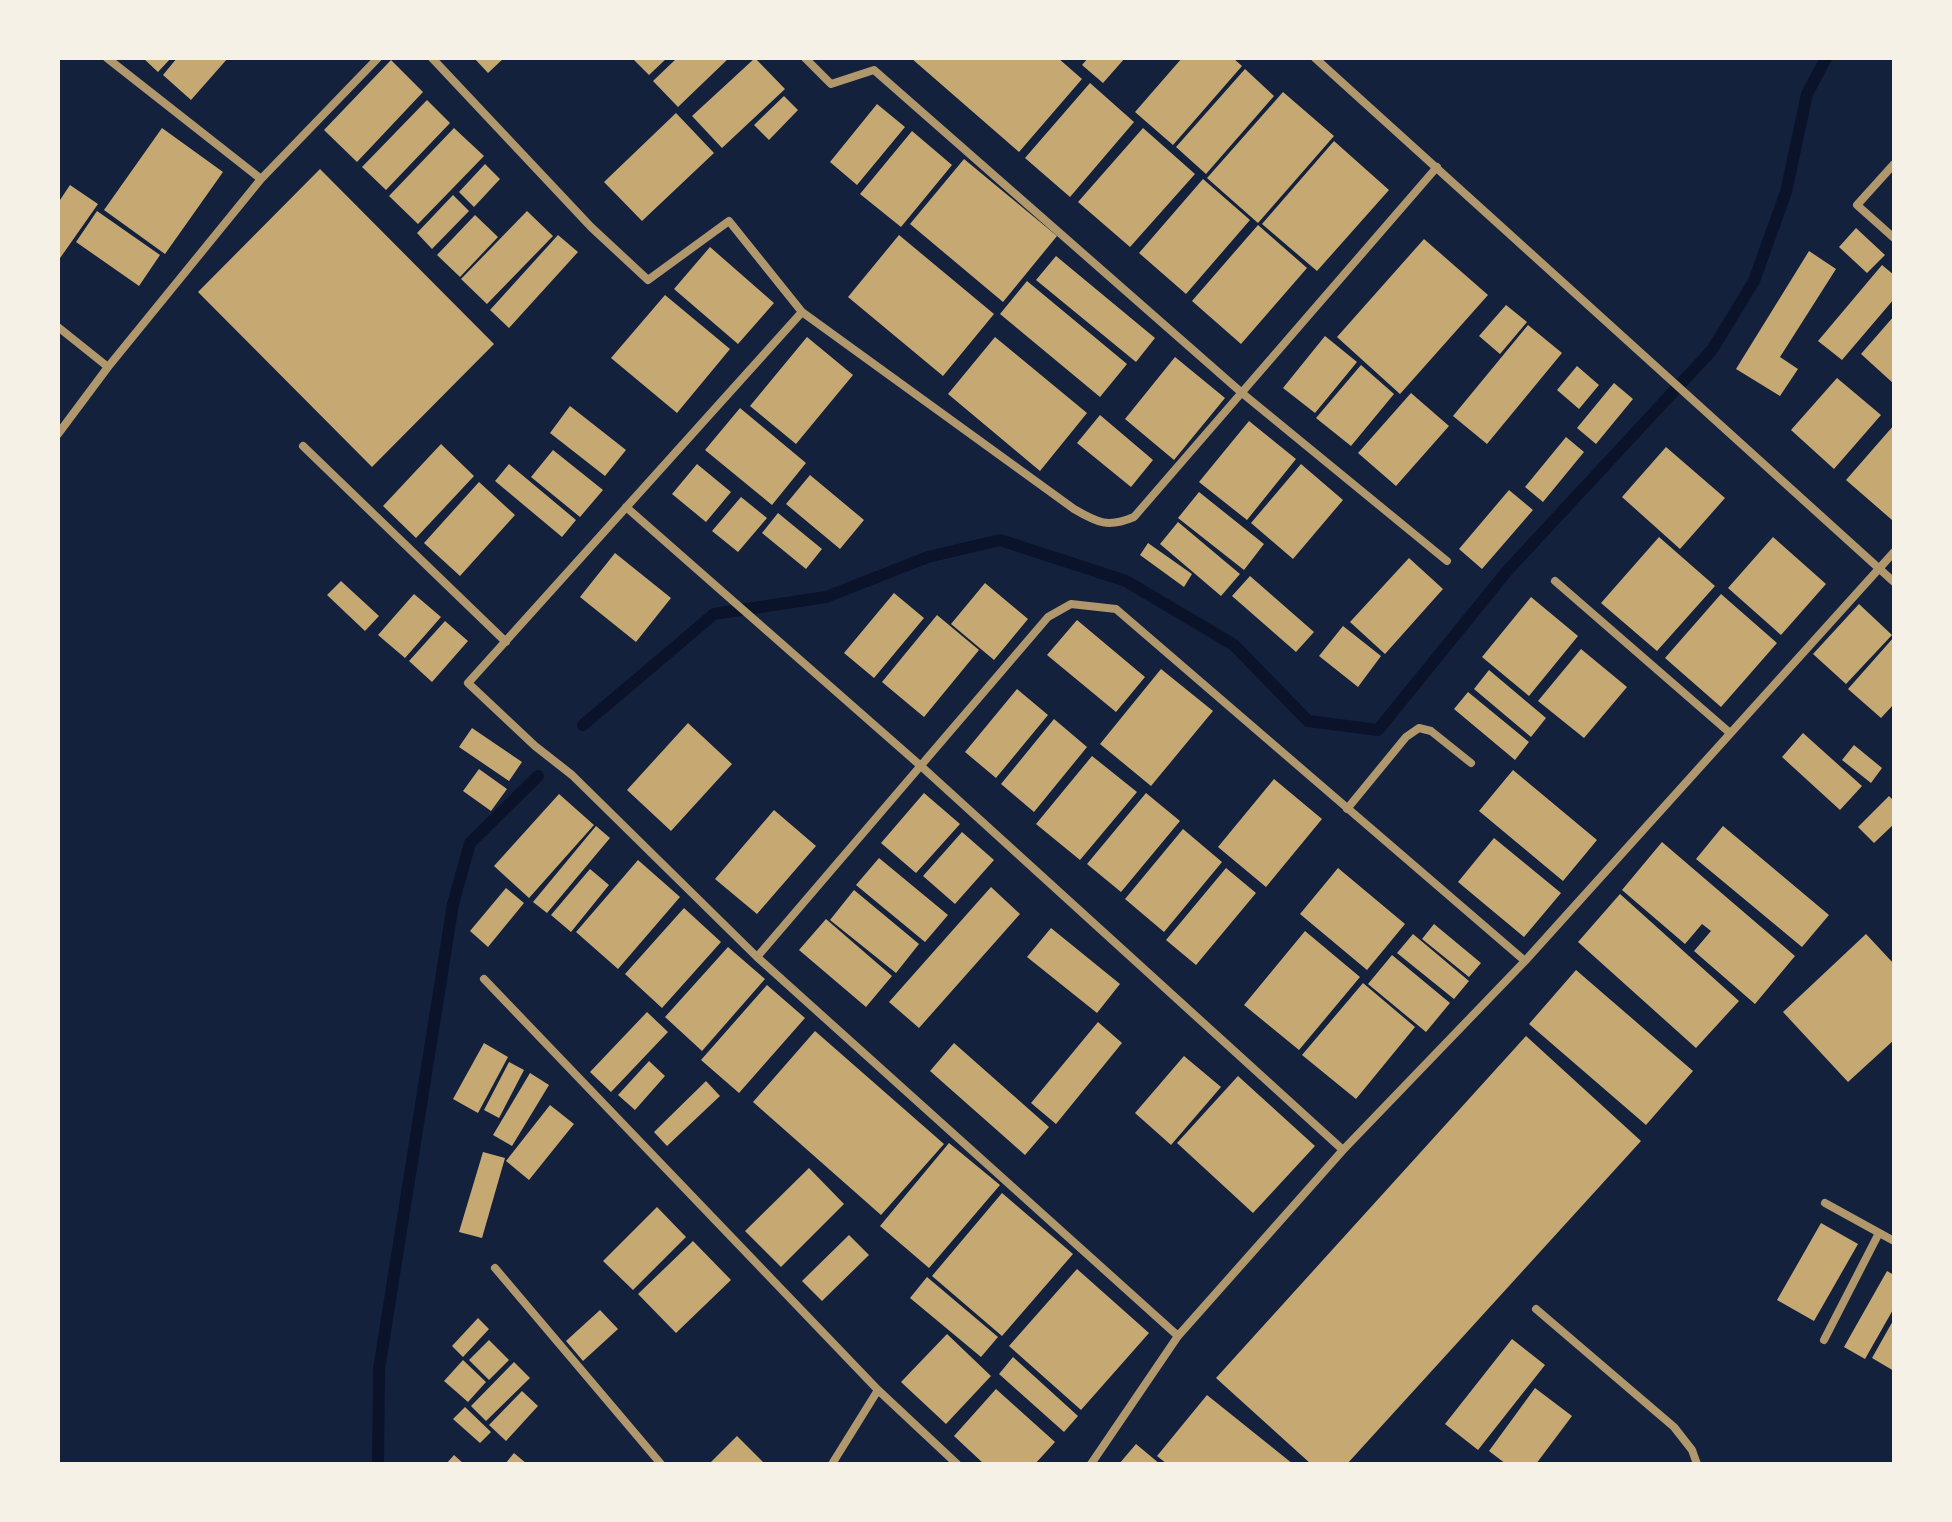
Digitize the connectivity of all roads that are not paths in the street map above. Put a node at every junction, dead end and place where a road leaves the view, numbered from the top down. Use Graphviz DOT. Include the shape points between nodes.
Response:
graph roads {
  1 [pos="107,58"];
  2 [pos="378,58"];
  3 [pos="432,58"];
  4 [pos="805,58"];
  5 [pos="1315,58"];
  6 [pos="1894,164"];
  7 [pos="1437,167"];
  8 [pos="261,179"];
  9 [pos="1894,238"];
  10 [pos="802,312"];
  11 [pos="58,327"];
  12 [pos="108,367"];
  13 [pos="1242,393"];
  14 [pos="58,434"];
  15 [pos="303,446"];
  16 [pos="626,507"];
  17 [pos="1894,552"];
  18 [pos="1447,561"];
  19 [pos="1879,569"];
  20 [pos="1555,581"];
  21 [pos="1894,582"];
  22 [pos="506,642"];
  23 [pos="1730,733"];
  24 [pos="1471,763"];
  25 [pos="922,767"];
  26 [pos="1347,809"];
  27 [pos="757,957"];
  28 [pos="1525,961"];
  29 [pos="484,979"];
  30 [pos="1343,1150"];
  31 [pos="1825,1203"];
  32 [pos="1879,1233"];
  33 [pos="1894,1241"];
  34 [pos="495,1268"];
  35 [pos="1536,1309"];
  36 [pos="1178,1336"];
  37 [pos="1824,1340"];
  38 [pos="878,1390"];
  39 [pos="661,1464"];
  40 [pos="832,1464"];
  41 [pos="957,1464"];
  42 [pos="1091,1464"];
  43 [pos="1697,1464"];
  1 -- 8 [label="street"];
  2 -- 8 [label="street"];
  3 -- 10 [label="street" via="648,280 729,221"];
  4 -- 13 [label="street" via="831,84 874,70"];
  5 -- 7 [label="street"];
  6 -- 9 [label="street" via="1857,205"];
  7 -- 13 [label="street"];
  7 -- 19 [label="street"];
  8 -- 12 [label="street"];
  10 -- 13 [label="street" via="1074,509 1105,523 1116,525 1134,517"];
  10 -- 16 [label="street"];
  11 -- 12 [label="street"];
  12 -- 14 [label="street"];
  13 -- 18 [label="street"];
  15 -- 22 [label="street"];
  16 -- 22 [label="street"];
  16 -- 25 [label="street"];
  17 -- 19 [label="street"];
  19 -- 21 [label="street"];
  19 -- 23 [label="street"];
  20 -- 23 [label="street"];
  22 -- 27 [label="street" via="468,683 572,775"];
  23 -- 28 [label="street"];
  24 -- 26 [label="street" via="1431,731 1419,728"];
  25 -- 26 [label="street" via="1048,617 1071,604 1096,606 1116,609"];
  25 -- 27 [label="street"];
  25 -- 30 [label="street"];
  26 -- 28 [label="street"];
  27 -- 36 [label="street"];
  28 -- 30 [label="street"];
  29 -- 38 [label="street"];
  30 -- 36 [label="street"];
  31 -- 32 [label="street"];
  32 -- 33 [label="street"];
  32 -- 37 [label="street"];
  34 -- 39 [label="street"];
  35 -- 43 [label="street" via="1674,1427"];
  36 -- 42 [label="street"];
  38 -- 40 [label="street"];
  38 -- 41 [label="street"];
}
